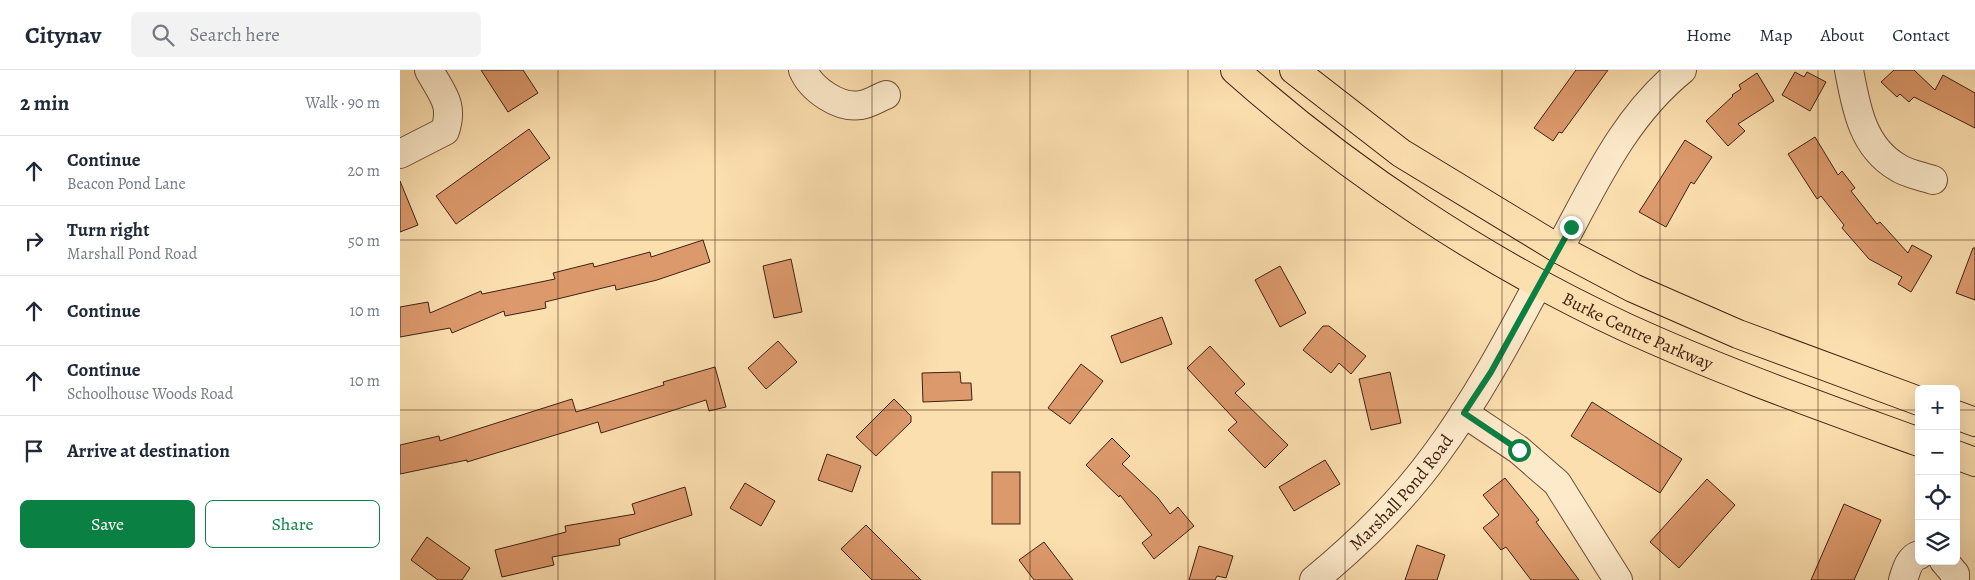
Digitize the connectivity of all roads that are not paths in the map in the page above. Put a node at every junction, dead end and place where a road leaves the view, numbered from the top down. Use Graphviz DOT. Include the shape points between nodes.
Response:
graph roads {
  1 [pos="429,70"];
  2 [pos="803,70"];
  3 [pos="1235,70"];
  4 [pos="1294,70"];
  5 [pos="1682,70"];
  6 [pos="1849,70"];
  7 [pos="886,95"];
  8 [pos="400,154"];
  9 [pos="1933,180"];
  10 [pos="1558,249"];
  11 [pos="1538,284"];
  12 [pos="1915,400"];
  13 [pos="1464,413"];
  14 [pos="1960,416"];
  15 [pos="1975,422"];
  16 [pos="1915,441"];
  17 [pos="1960,456"];
  18 [pos="1975,462"];
  19 [pos="1915,556"];
  20 [pos="1948,565"];
  21 [pos="1331,575"];
  22 [pos="1618,580"];
  23 [pos="1903,580"];
  24 [pos="1955,580"];
  1 -- 8 [label="street" via="449,106 447,125 444,131"];
  2 -- 7 [label="street" via="806,77 825,94 841,103 859,106"];
  3 -- 11 [label="main road, Burke Centre Parkway" via="1359,169 1450,231"];
  4 -- 10 [label="main road, Burke Centre Parkway" via="1401,153"];
  5 -- 10 [label="street" via="1654,95 1611,151"];
  6 -- 9 [label="street" via="1856,106 1871,142 1898,168"];
  10 -- 11 [label="main road"];
  10 -- 12 [label="main road, Burke Centre Parkway" via="1633,288 1738,334"];
  11 -- 13 [label="street, Marshall Pond Road" via="1491,372"];
  11 -- 16 [label="main road, Burke Centre Parkway" via="1625,327 1762,384"];
  13 -- 21 [label="street, Marshall Pond Road" via="1436,455"];
  13 -- 22 [label="street" via="1519,450 1557,483"];
  14 -- 15 [label="main road"];
  17 -- 18 [label="main road"];
  19 -- 23 [label="street"];
  20 -- 24 [label="street" via="1956,574"];
}
